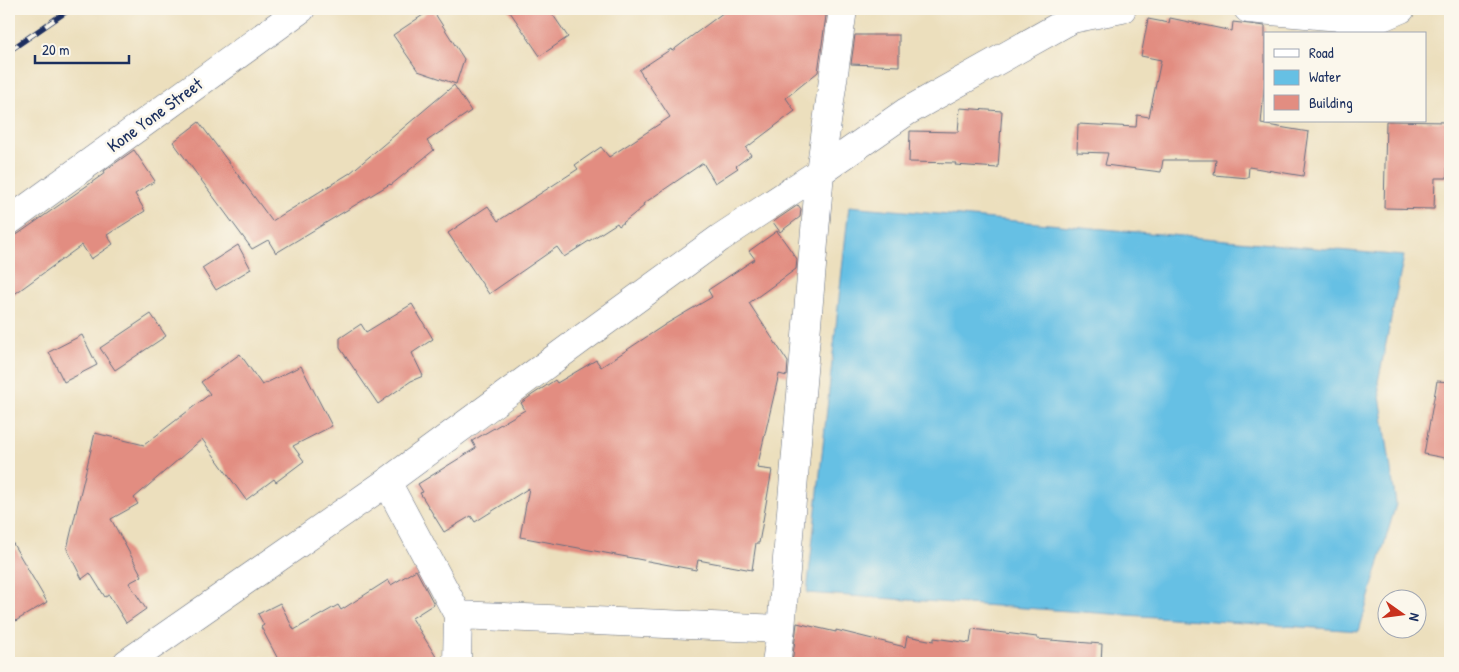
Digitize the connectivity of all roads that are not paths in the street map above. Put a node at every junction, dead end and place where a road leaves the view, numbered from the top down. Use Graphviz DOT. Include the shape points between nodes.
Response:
graph roads {
  1 [pos="301,9"];
  2 [pos="843,9"];
  3 [pos="1122,9"];
  4 [pos="1248,9"];
  5 [pos="1401,9"];
  6 [pos="1375,15"];
  7 [pos="820,172"];
  8 [pos="9,220"];
  9 [pos="388,482"];
  10 [pos="458,615"];
  11 [pos="781,629"];
  12 [pos="127,663"];
  13 [pos="457,663"];
  14 [pos="776,663"];
  1 -- 8 [label="street, Kone Yone Street"];
  2 -- 7 [label="street"];
  3 -- 7 [label="street" via="1072,19 906,112"];
  4 -- 6 [label="street"];
  5 -- 6 [label="street"];
  7 -- 9 [label="street" via="720,238"];
  7 -- 11 [label="street"];
  9 -- 10 [label="street"];
  9 -- 12 [label="street"];
  10 -- 11 [label="street"];
  10 -- 13 [label="street"];
  11 -- 14 [label="street"];
}
